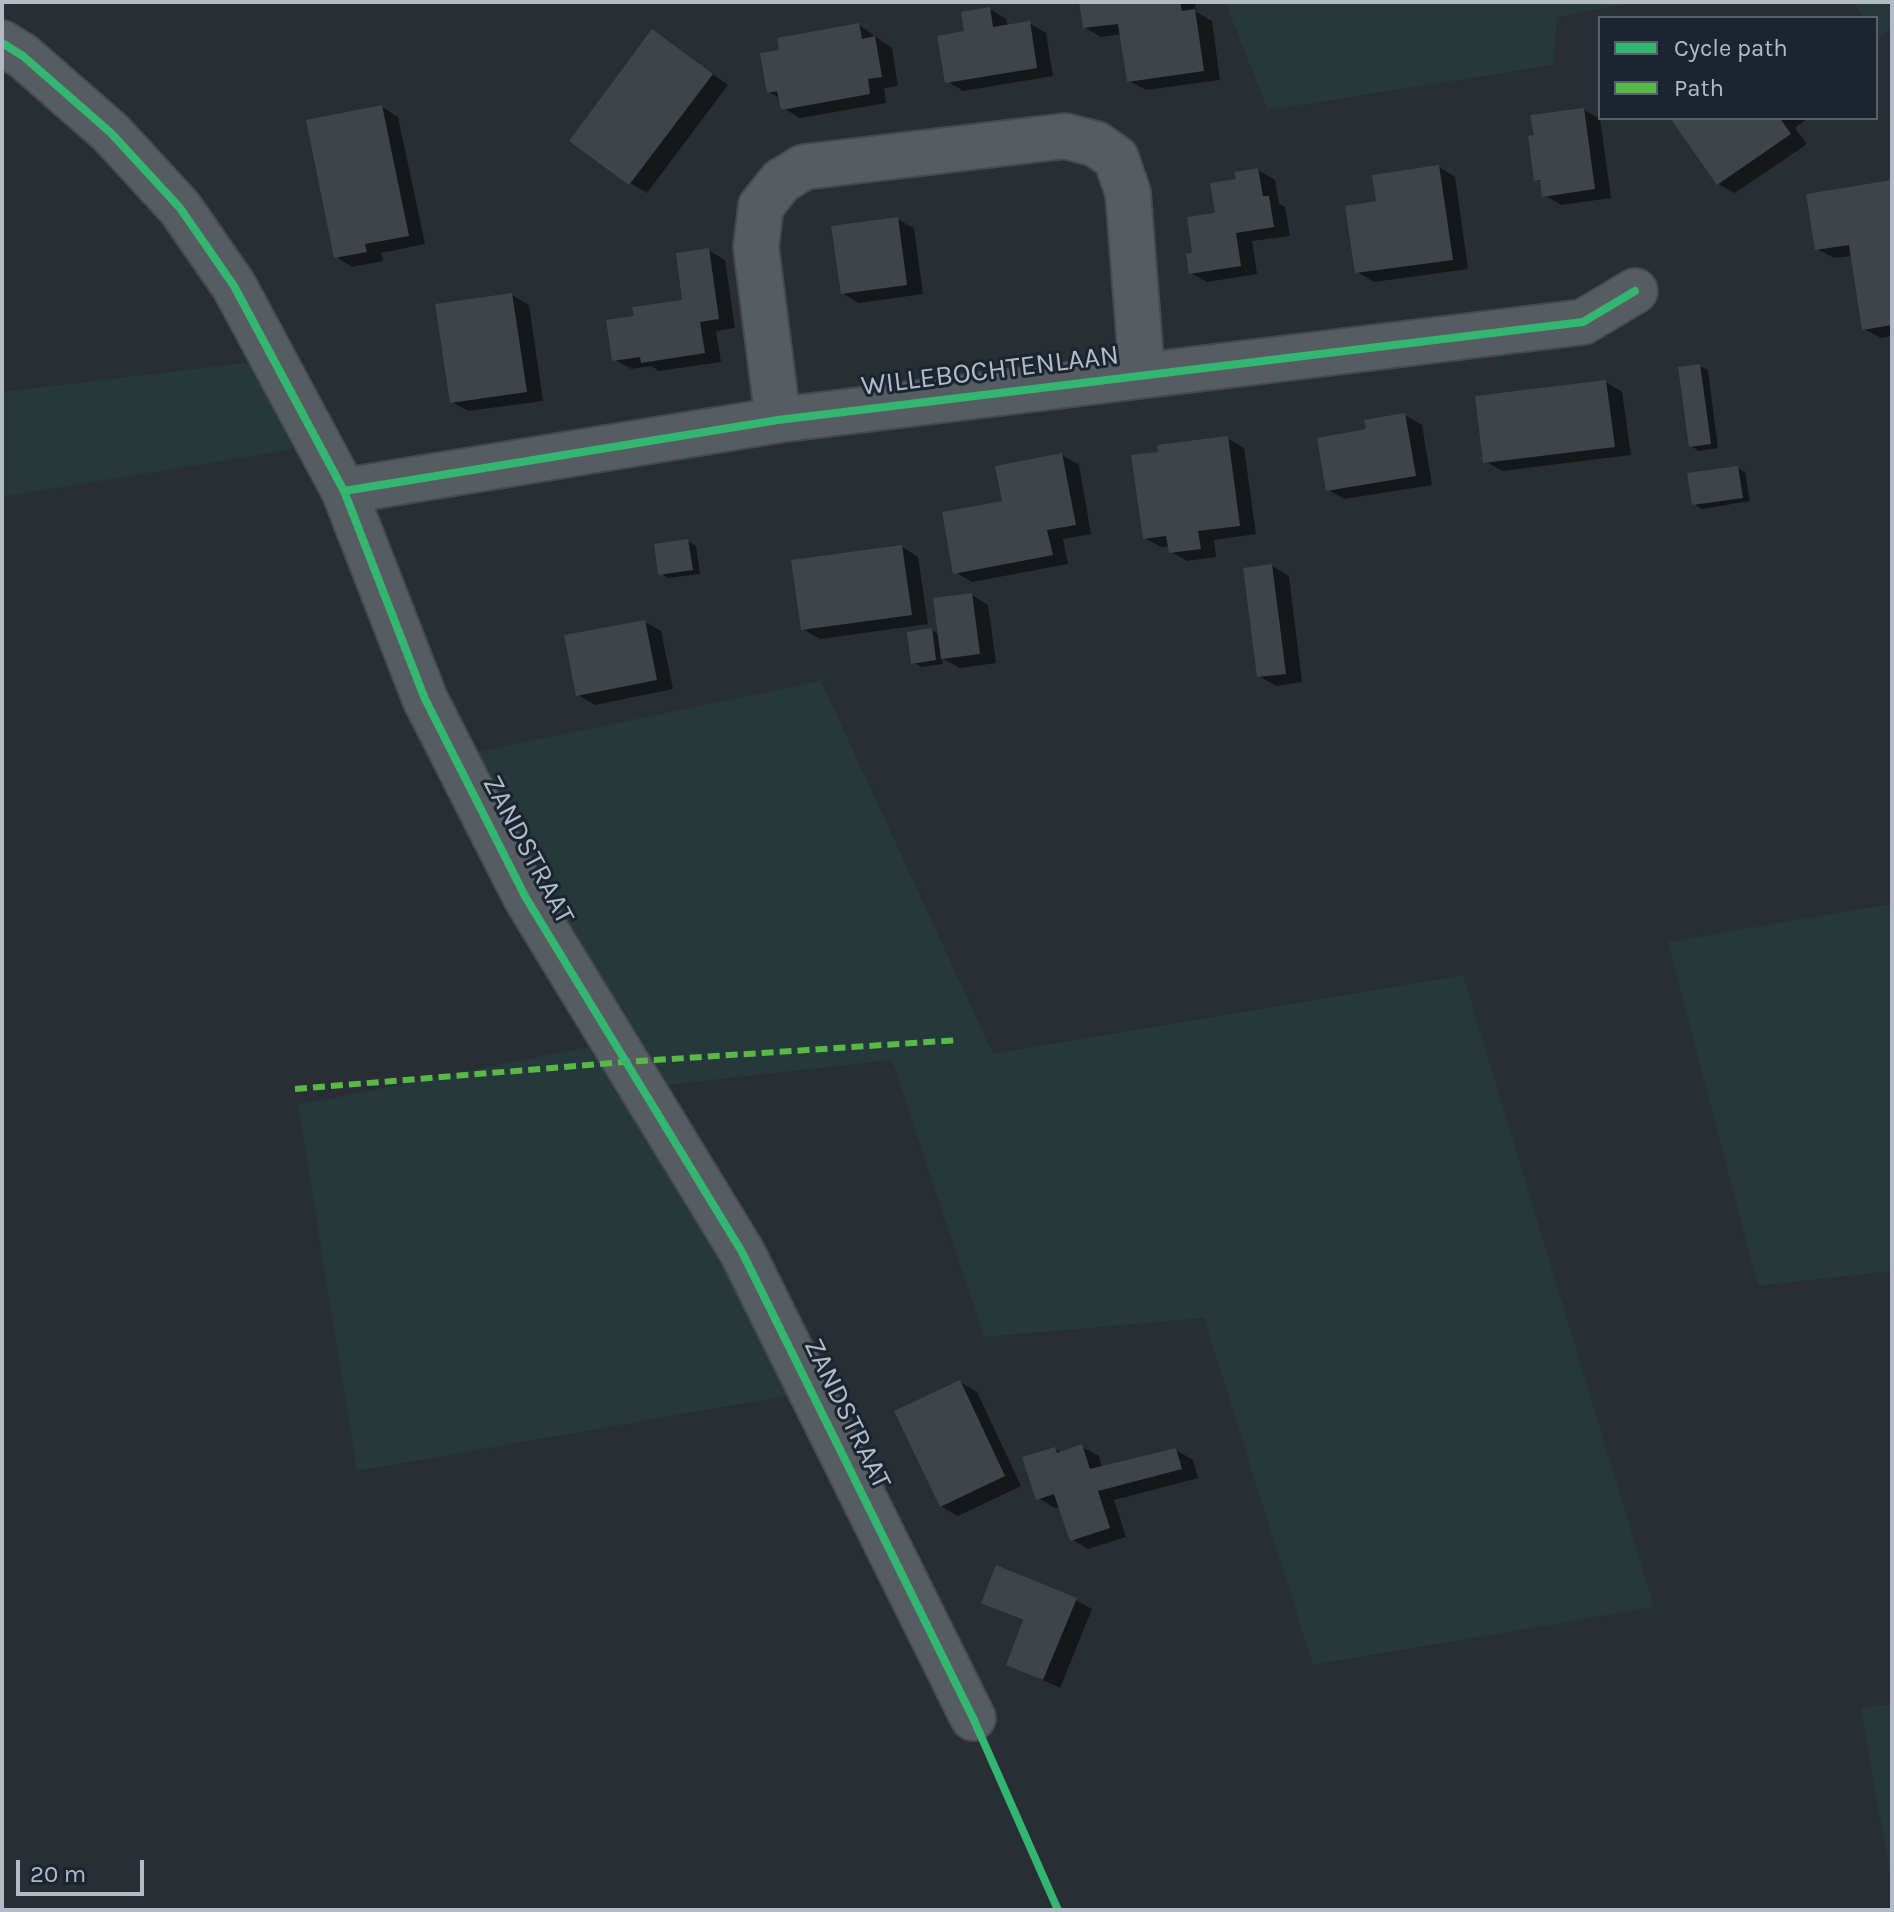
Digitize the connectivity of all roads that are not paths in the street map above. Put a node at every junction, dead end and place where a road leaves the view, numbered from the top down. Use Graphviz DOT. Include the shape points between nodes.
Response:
graph roads {
  1 [pos="2,43"];
  2 [pos="1635,291"];
  3 [pos="1142,374"];
  4 [pos="778,420"];
  5 [pos="344,491"];
  6 [pos="973,1718"];
  1 -- 5 [label="street, ZANDSTRAAT" via="111,133 180,208 234,286"];
  2 -- 3 [label="street, WILLEBOCHTENLAAN" via="1583,322"];
  3 -- 4 [label="street, WILLEBOCHTENLAAN"];
  3 -- 4 [label="street, WILLEBOCHTENLAAN" via="1128,193 1116,158 1096,144 1065,136 804,167 781,181 761,206 756,247"];
  4 -- 5 [label="street, WILLEBOCHTENLAAN"];
  5 -- 6 [label="street, ZANDSTRAAT" via="425,699 526,898 742,1252"];
}
